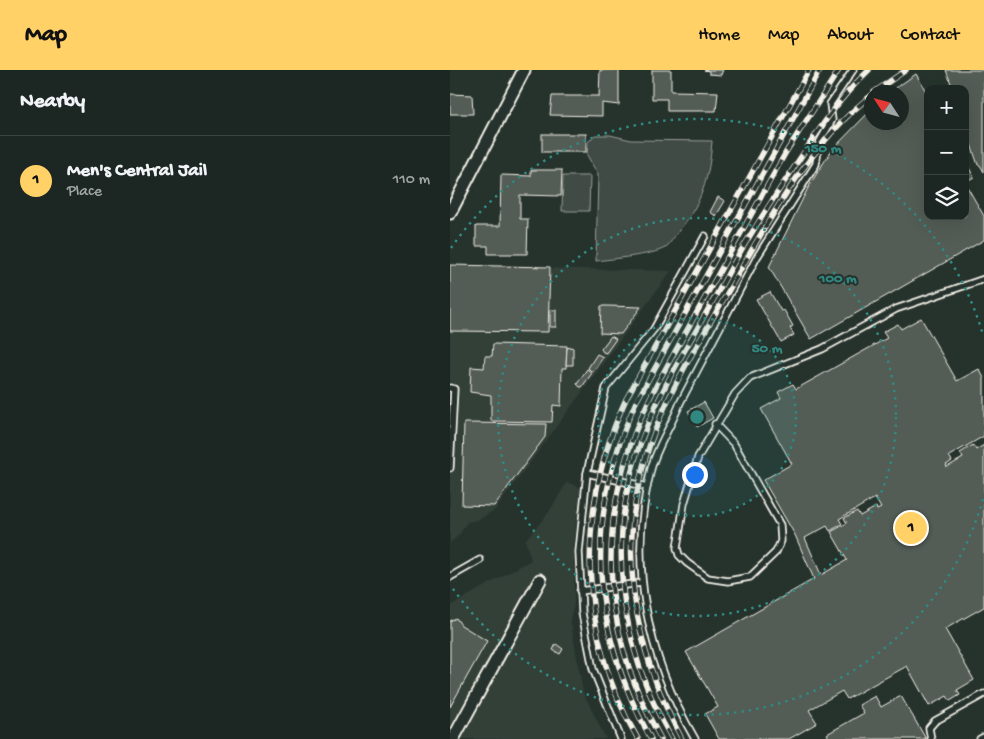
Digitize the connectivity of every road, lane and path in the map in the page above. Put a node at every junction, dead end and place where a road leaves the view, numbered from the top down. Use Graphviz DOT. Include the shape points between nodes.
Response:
graph roads {
  1 [pos="524,70"];
  2 [pos="853,70"];
  3 [pos="450,213"];
  4 [pos="705,236"];
  5 [pos="984,279"];
  6 [pos="450,388"];
  7 [pos="715,424"];
  8 [pos="450,468"];
  9 [pos="587,473"];
  10 [pos="648,487"];
  11 [pos="480,560"];
  12 [pos="450,577"];
  13 [pos="540,580"];
  14 [pos="641,583"];
  15 [pos="580,591"];
  16 [pos="984,694"];
  17 [pos="984,737"];
  18 [pos="453,739"];
  19 [pos="621,739"];
  20 [pos="695,739"];
  21 [pos="931,739"];
  22 [pos="980,739"];
  1 -- 3 [label="street"];
  2 -- 10 [label="lane" via="830,104 832,120 819,143 816,164 757,257 680,403 651,467"];
  4 -- 9 [label="lane" via="654,329 606,388"];
  5 -- 7 [label="lane" via="896,309 822,348 750,378"];
  6 -- 8 [label="lane" via="454,389"];
  7 -- 7 [label="lane" via="698,457 684,504 677,548 687,563 708,578 728,581 750,577 776,552 781,540 780,526 734,444"];
  9 -- 10 [label="lane"];
  9 -- 15 [label="lane" via="580,530"];
  10 -- 14 [label="lane" via="641,530"];
  11 -- 12 [label="lane"];
  13 -- 18 [label="street"];
  14 -- 15 [label="lane"];
  14 -- 20 [label="lane" via="663,673"];
  15 -- 19 [label="lane" via="593,669"];
  16 -- 21 [label="lane" via="935,721 929,728"];
  17 -- 22 [label="lane"];
}
